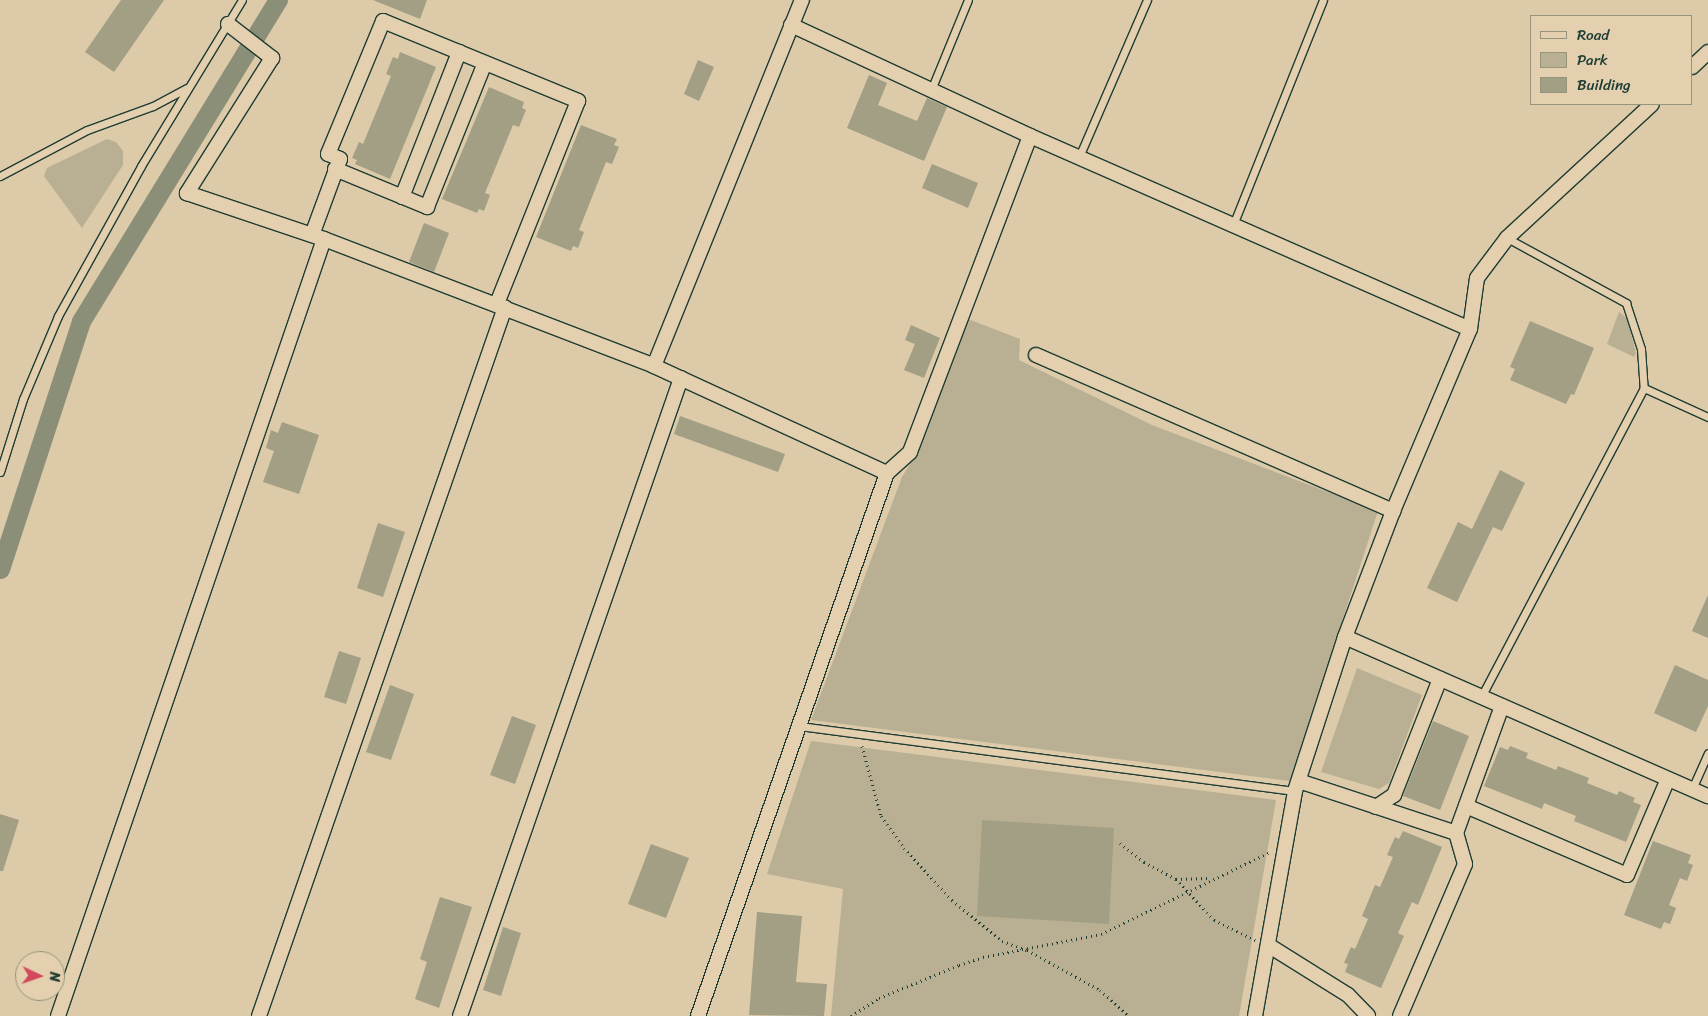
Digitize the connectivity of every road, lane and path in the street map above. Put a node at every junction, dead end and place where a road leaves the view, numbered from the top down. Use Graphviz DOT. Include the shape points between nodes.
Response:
graph roads {
  1 [pos="242,0"];
  2 [pos="802,0"];
  3 [pos="968,0"];
  4 [pos="1146,0"];
  5 [pos="1323,0"];
  6 [pos="228,24"];
  7 [pos="791,25"];
  8 [pos="460,52"];
  9 [pos="1708,52"];
  10 [pos="485,62"];
  11 [pos="1693,66"];
  12 [pos="189,88"];
  13 [pos="931,90"];
  14 [pos="1651,105"];
  15 [pos="1030,136"];
  16 [pos="1079,157"];
  17 [pos="335,169"];
  18 [pos="0,176"];
  19 [pos="402,197"];
  20 [pos="1233,225"];
  21 [pos="318,237"];
  22 [pos="1507,238"];
  23 [pos="501,306"];
  24 [pos="1470,329"];
  25 [pos="1036,355"];
  26 [pos="654,366"];
  27 [pos="681,378"];
  28 [pos="1644,388"];
  29 [pos="1708,417"];
  30 [pos="0,472"];
  31 [pos="887,473"];
  32 [pos="1393,511"];
  33 [pos="1345,637"];
  34 [pos="1440,679"];
  35 [pos="1481,697"];
  36 [pos="1502,706"];
  37 [pos="799,726"];
  38 [pos="855,734"];
  39 [pos="1708,753"];
  40 [pos="1668,778"];
  41 [pos="1297,786"];
  42 [pos="1692,789"];
  43 [pos="1708,796"];
  44 [pos="1466,806"];
  45 [pos="1376,807"];
  46 [pos="1456,832"];
  47 [pos="1120,843"];
  48 [pos="1285,843"];
  49 [pos="1210,878"];
  50 [pos="1176,879"];
  51 [pos="1185,892"];
  52 [pos="1268,944"];
  53 [pos="1027,950"];
  54 [pos="58,1016"];
  55 [pos="259,1016"];
  56 [pos="460,1016"];
  57 [pos="698,1016"];
  58 [pos="851,1016"];
  59 [pos="1129,1016"];
  60 [pos="1255,1016"];
  61 [pos="1368,1016"];
  62 [pos="1400,1016"];
  1 -- 6 [label="lane"];
  2 -- 7 [label="street"];
  3 -- 13 [label="lane"];
  4 -- 16 [label="lane"];
  5 -- 20 [label="lane"];
  6 -- 12 [label="lane"];
  6 -- 21 [label="street" via="272,58 187,193"];
  7 -- 13 [label="street"];
  7 -- 26 [label="street"];
  8 -- 10 [label="street"];
  8 -- 17 [label="street" via="383,21 328,154 340,159"];
  8 -- 19 [label="street"];
  9 -- 11 [label="street"];
  10 -- 19 [label="street" via="428,207"];
  10 -- 23 [label="street" via="578,101"];
  12 -- 18 [label="lane" via="153,106 87,130"];
  12 -- 30 [label="lane" via="58,316 23,400"];
  13 -- 15 [label="street"];
  14 -- 22 [label="street"];
  15 -- 16 [label="street"];
  15 -- 31 [label="street" via="910,452"];
  16 -- 20 [label="street"];
  17 -- 19 [label="street"];
  17 -- 21 [label="street"];
  20 -- 24 [label="street"];
  21 -- 23 [label="street"];
  21 -- 54 [label="street"];
  22 -- 24 [label="street" via="1477,278"];
  22 -- 28 [label="lane" via="1626,303 1641,349"];
  23 -- 26 [label="street"];
  23 -- 55 [label="street"];
  24 -- 32 [label="street"];
  25 -- 32 [label="street"];
  26 -- 27 [label="street"];
  27 -- 31 [label="street"];
  27 -- 56 [label="street"];
  28 -- 29 [label="lane"];
  28 -- 35 [label="lane"];
  31 -- 37 [label="street"];
  32 -- 33 [label="street"];
  33 -- 34 [label="street"];
  33 -- 41 [label="street"];
  34 -- 35 [label="street"];
  34 -- 45 [label="street" via="1394,795"];
  35 -- 36 [label="street"];
  36 -- 40 [label="street"];
  36 -- 44 [label="street"];
  37 -- 38 [label="lane"];
  37 -- 57 [label="street"];
  38 -- 41 [label="lane"];
  38 -- 53 [label="path" via="867,753 881,816 904,848 974,921 1002,942"];
  39 -- 42 [label="lane"];
  40 -- 42 [label="street"];
  40 -- 44 [label="street" via="1627,875"];
  41 -- 45 [label="street"];
  41 -- 48 [label="street"];
  42 -- 43 [label="street"];
  44 -- 46 [label="street"];
  45 -- 46 [label="street"];
  46 -- 62 [label="street" via="1464,864"];
  47 -- 50 [label="path" via="1144,862"];
  48 -- 49 [label="path" via="1246,864"];
  48 -- 52 [label="street"];
  49 -- 50 [label="path"];
  49 -- 51 [label="path"];
  50 -- 51 [label="path"];
  51 -- 52 [label="path" via="1214,920"];
  51 -- 53 [label="path" via="1101,934"];
  52 -- 60 [label="street"];
  52 -- 61 [label="street" via="1348,995"];
  53 -- 58 [label="path" via="983,957 959,965 879,998"];
  53 -- 59 [label="path" via="1100,990"];
}
